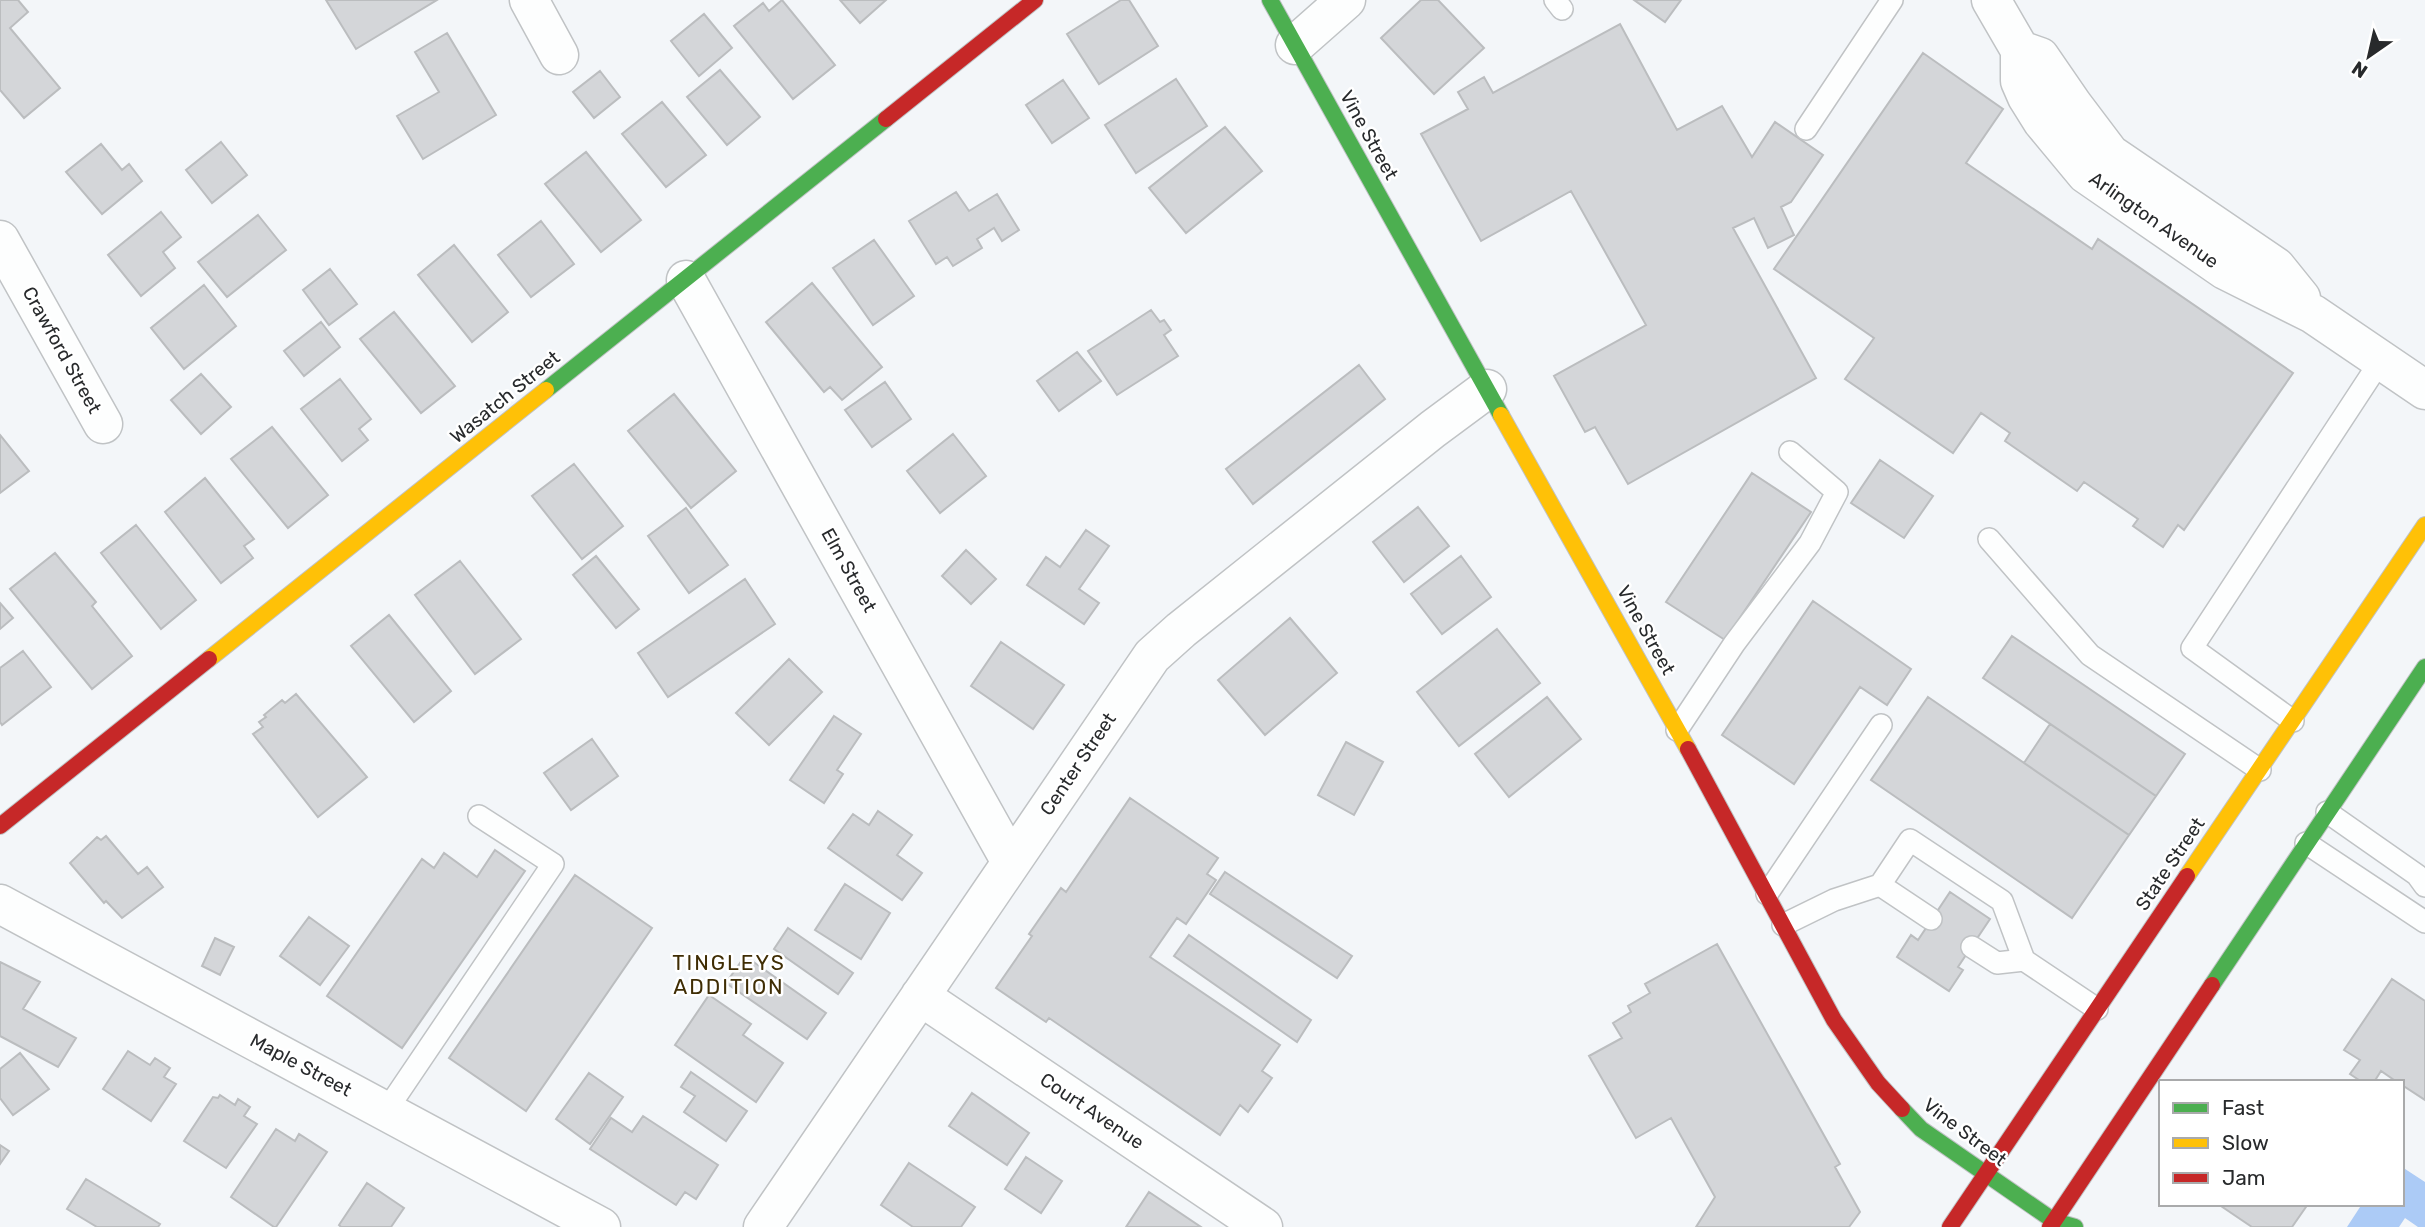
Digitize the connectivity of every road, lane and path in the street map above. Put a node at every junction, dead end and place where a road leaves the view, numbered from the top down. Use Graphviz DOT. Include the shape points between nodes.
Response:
graph roads {
  1 [pos="529,0"];
  2 [pos="1035,0"];
  3 [pos="1270,0"];
  4 [pos="1346,0"];
  5 [pos="1892,0"];
  6 [pos="1991,0"];
  7 [pos="1295,45"];
  8 [pos="559,55"];
  9 [pos="1806,129"];
  10 [pos="0,240"];
  11 [pos="685,279"];
  12 [pos="2381,360"];
  13 [pos="1487,388"];
  14 [pos="2425,390"];
  15 [pos="103,424"];
  16 [pos="1790,452"];
  17 [pos="2425,525"];
  18 [pos="1990,539"];
  19 [pos="2425,667"];
  20 [pos="2293,721"];
  21 [pos="1881,725"];
  22 [pos="1677,730"];
  23 [pos="2260,770"];
  24 [pos="2327,812"];
  25 [pos="479,816"];
  26 [pos="0,826"];
  27 [pos="2306,843"];
  28 [pos="1011,862"];
  29 [pos="1880,885"];
  30 [pos="2425,886"];
  31 [pos="1767,894"];
  32 [pos="0,904"];
  33 [pos="1931,919"];
  34 [pos="2425,922"];
  35 [pos="1783,925"];
  36 [pos="1972,947"];
  37 [pos="2024,960"];
  38 [pos="920,996"];
  39 [pos="2097,1009"];
  40 [pos="386,1111"];
  41 [pos="1986,1174"];
  42 [pos="2054,1225"];
  43 [pos="601,1227"];
  44 [pos="763,1227"];
  45 [pos="1263,1227"];
  46 [pos="1950,1227"];
  47 [pos="2076,1227"];
  1 -- 8 [label="street"];
  2 -- 11 [label="street, Wasatch Street"];
  3 -- 7 [label="street, Vine Street"];
  4 -- 7 [label="street"];
  5 -- 9 [label="lane"];
  6 -- 12 [label="street, Arlington Avenue" via="2020,50 2040,57 2110,153 2276,267 2313,314"];
  7 -- 13 [label="street, Vine Street"];
  10 -- 15 [label="street, Crawford Street"];
  11 -- 26 [label="street, Wasatch Street"];
  11 -- 28 [label="street, Elm Street"];
  12 -- 14 [label="street, Arlington Avenue"];
  12 -- 20 [label="lane" via="2192,648"];
  13 -- 22 [label="street, Vine Street"];
  13 -- 28 [label="street, Center Street" via="1152,656"];
  16 -- 22 [label="lane" via="1837,492 1810,543"];
  17 -- 20 [label="street, State Street"];
  18 -- 23 [label="lane" via="2090,654"];
  19 -- 24 [label="street"];
  20 -- 23 [label="street, State Street"];
  21 -- 31 [label="lane"];
  22 -- 31 [label="street, Vine Street"];
  23 -- 39 [label="street, State Street"];
  24 -- 27 [label="street"];
  24 -- 30 [label="lane" via="2417,875"];
  25 -- 40 [label="lane" via="553,864"];
  27 -- 34 [label="lane"];
  27 -- 42 [label="street"];
  28 -- 38 [label="street, Center Street"];
  29 -- 33 [label="lane"];
  29 -- 35 [label="lane" via="1834,900"];
  29 -- 37 [label="lane" via="1910,840 2002,901"];
  31 -- 35 [label="street, Vine Street"];
  32 -- 40 [label="street, Maple Street"];
  35 -- 41 [label="street, Vine Street" via="1834,1020 1878,1083 1921,1129"];
  36 -- 37 [label="lane" via="1997,963"];
  37 -- 39 [label="lane"];
  38 -- 44 [label="street, Center Street"];
  38 -- 45 [label="street, Court Avenue" via="1228,1191"];
  39 -- 41 [label="street, State Street"];
  40 -- 43 [label="street, Maple Street"];
  41 -- 42 [label="street, Vine Street"];
  41 -- 46 [label="street, State Street"];
  42 -- 47 [label="street, Vine Street"];
}
